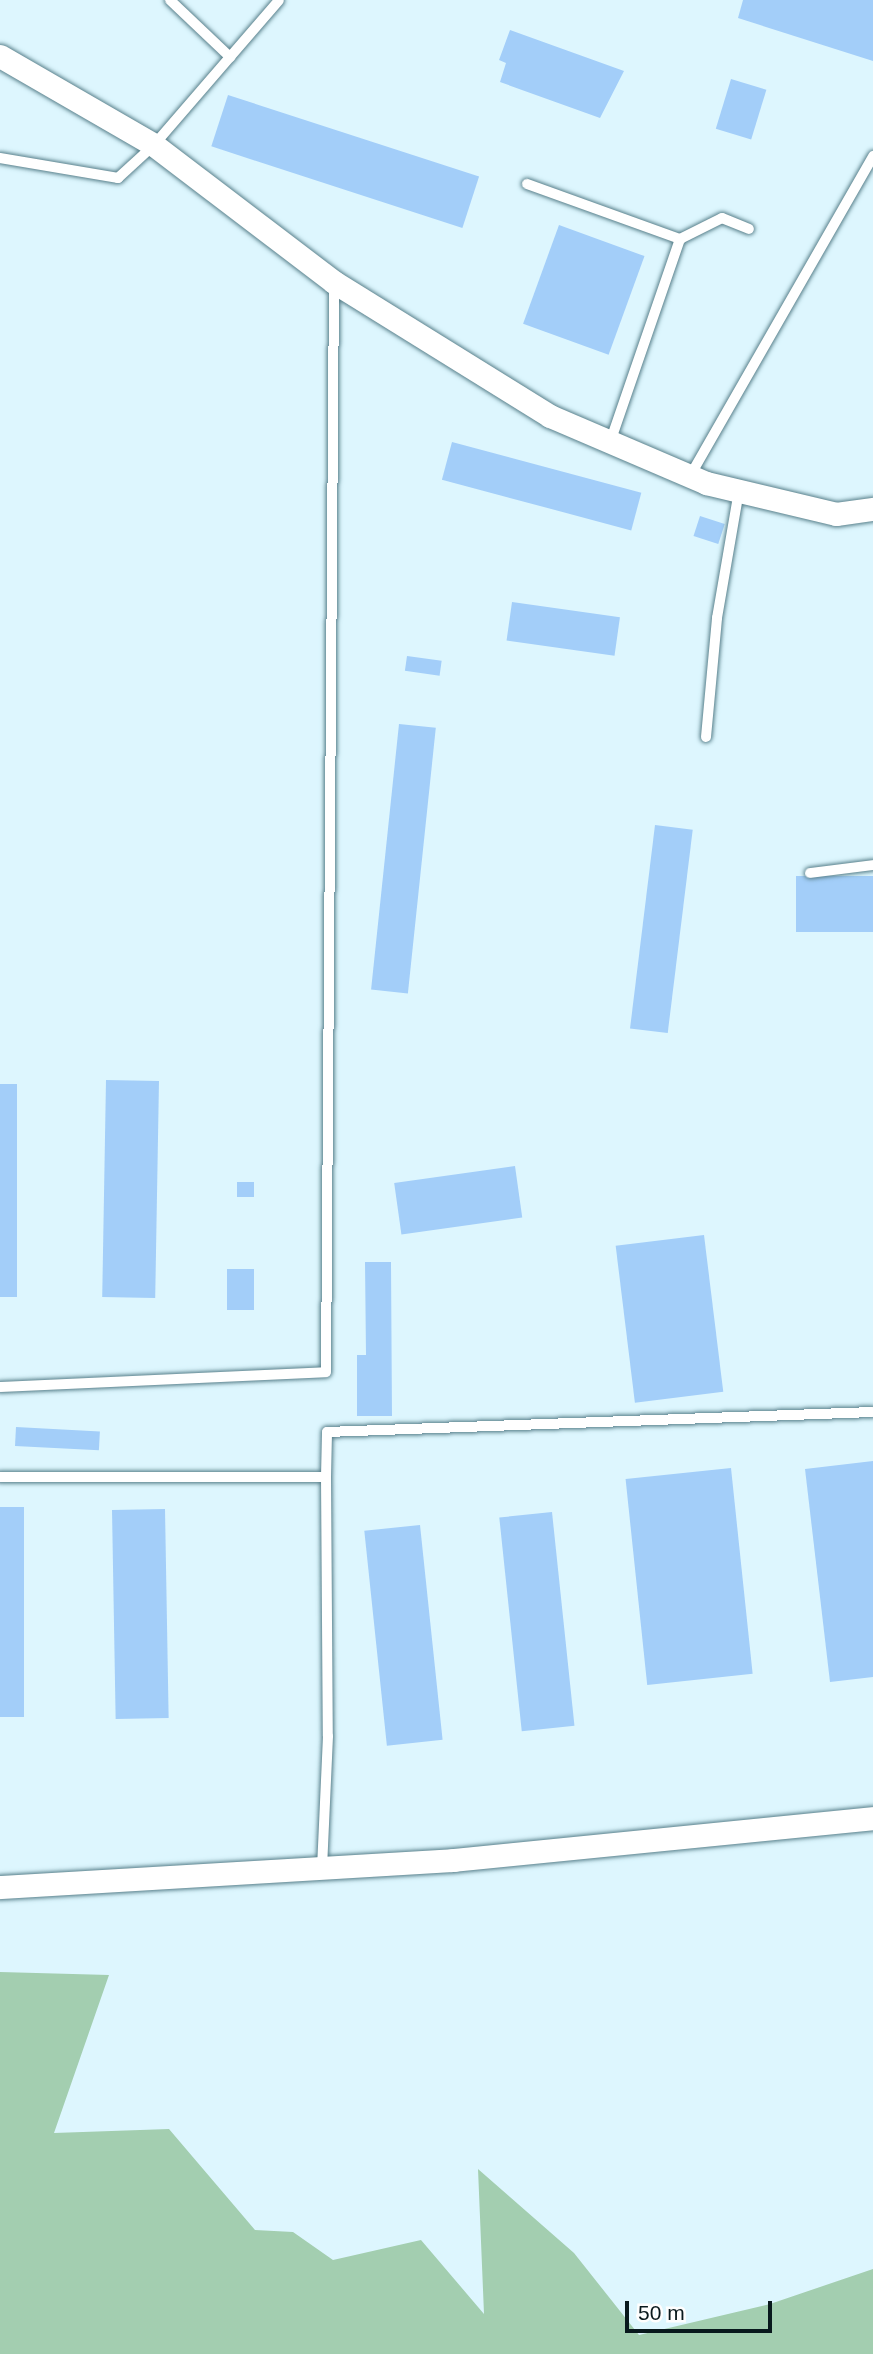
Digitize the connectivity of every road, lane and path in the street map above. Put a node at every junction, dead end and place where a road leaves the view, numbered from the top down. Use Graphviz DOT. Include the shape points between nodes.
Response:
graph roads {
  1 [pos="170,0"];
  2 [pos="279,0"];
  3 [pos="0,56"];
  4 [pos="230,57"];
  5 [pos="154,145"];
  6 [pos="873,156"];
  7 [pos="0,158"];
  8 [pos="527,184"];
  9 [pos="749,229"];
  10 [pos="680,239"];
  11 [pos="334,282"];
  12 [pos="610,442"];
  13 [pos="690,477"];
  14 [pos="739,491"];
  15 [pos="873,509"];
  16 [pos="706,737"];
  17 [pos="873,865"];
  18 [pos="810,873"];
  19 [pos="0,1387"];
  20 [pos="873,1412"];
  21 [pos="0,1477"];
  22 [pos="326,1477"];
  23 [pos="873,1818"];
  24 [pos="322,1870"];
  25 [pos="0,1887"];
  1 -- 4 [label="lane"];
  2 -- 4 [label="lane"];
  3 -- 5 [label="street"];
  4 -- 5 [label="lane"];
  5 -- 7 [label="lane" via="118,178"];
  5 -- 11 [label="street"];
  6 -- 13 [label="lane"];
  8 -- 10 [label="lane"];
  9 -- 10 [label="lane" via="712,220"];
  10 -- 12 [label="lane"];
  11 -- 12 [label="street" via="550,416"];
  11 -- 19 [label="lane" via="326,1372"];
  12 -- 13 [label="street"];
  13 -- 14 [label="street"];
  14 -- 15 [label="street" via="835,514"];
  14 -- 16 [label="lane" via="717,618"];
  17 -- 18 [label="lane"];
  20 -- 22 [label="lane" via="327,1432"];
  21 -- 22 [label="lane"];
  22 -- 24 [label="lane" via="328,1735"];
  23 -- 24 [label="street"];
  24 -- 25 [label="street"];
}
